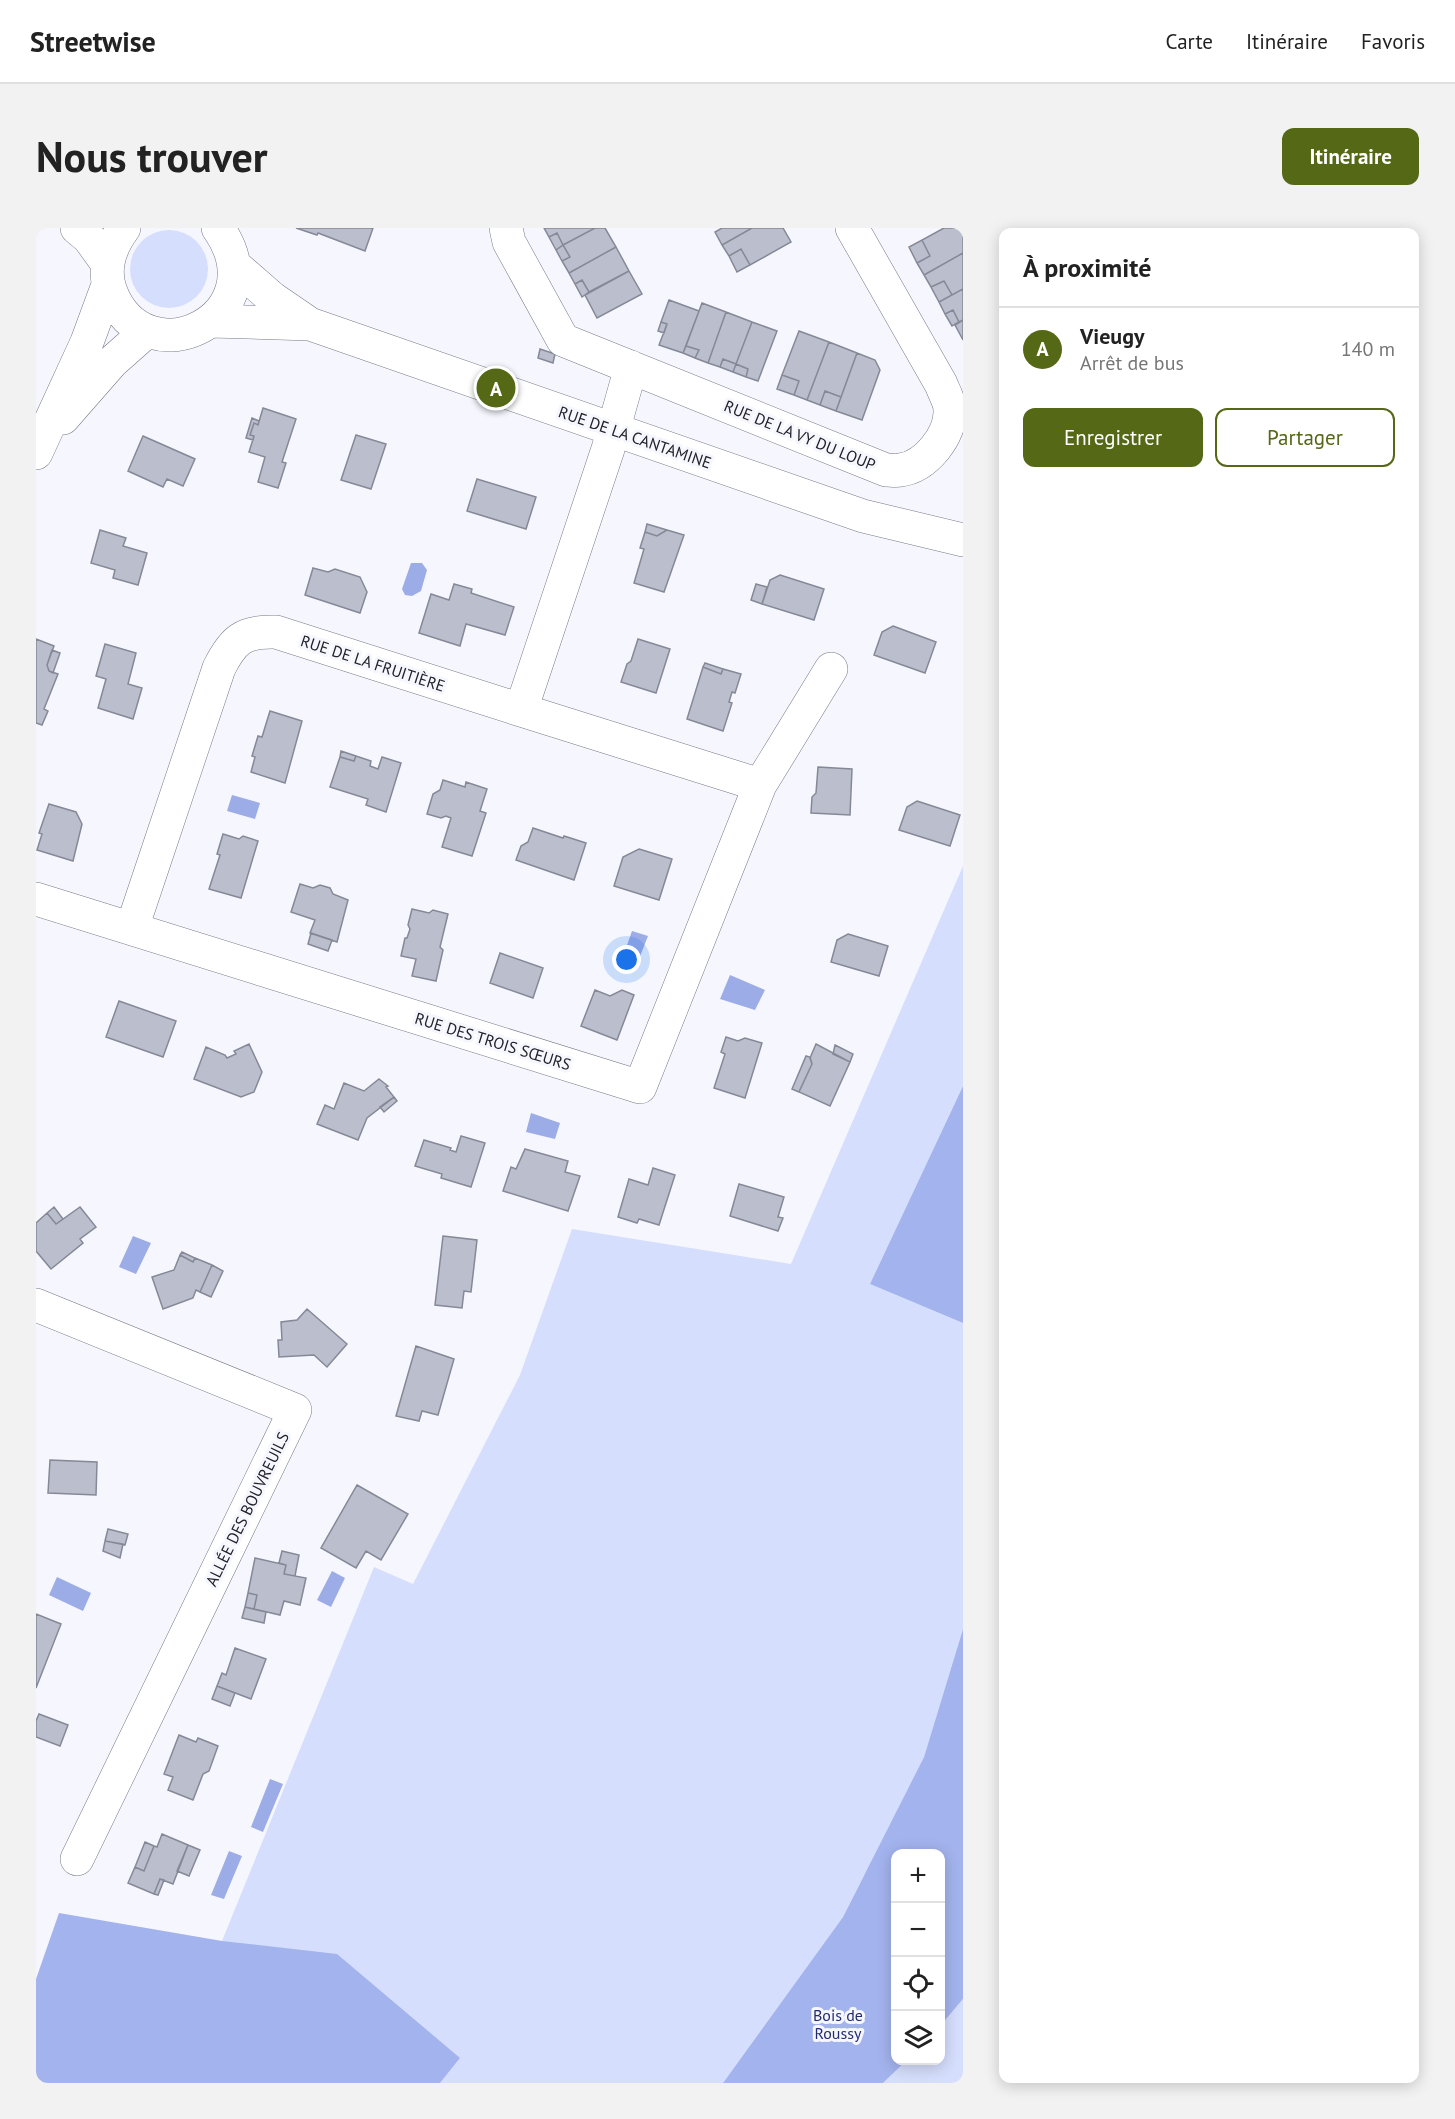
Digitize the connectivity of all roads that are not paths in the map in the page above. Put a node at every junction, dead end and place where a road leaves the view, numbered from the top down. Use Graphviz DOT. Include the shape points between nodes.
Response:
graph roads {
  1 [pos="77,228"];
  2 [pos="124,228"];
  3 [pos="218,228"];
  4 [pos="506,228"];
  5 [pos="852,228"];
  6 [pos="234,266"];
  7 [pos="108,274"];
  8 [pos="211,321"];
  9 [pos="310,324"];
  10 [pos="147,331"];
  11 [pos="631,367"];
  12 [pos="47,400"];
  13 [pos="614,430"];
  14 [pos="37,449"];
  15 [pos="963,540"];
  16 [pos="831,669"];
  17 [pos="521,710"];
  18 [pos="760,785"];
  19 [pos="36,899"];
  20 [pos="132,928"];
  21 [pos="36,1305"];
  22 [pos="77,1859"];
  1 -- 7 [label="street" via="89,238"];
  2 -- 7 [label="street" via="113,244"];
  3 -- 6 [label="street" via="228,242"];
  4 -- 11 [label="street, RUE DE LA VY DU LOUP" via="508,242 563,340"];
  5 -- 11 [label="street, RUE DE LA VY DU LOUP" via="950,407 949,427 941,443 922,460 902,470 886,470"];
  6 -- 8 [label="street" via="233,286 225,305"];
  6 -- 9 [label="street, RUE DE LA CANTAMINE"];
  7 -- 10 [label="street" via="116,304 129,320"];
  7 -- 12 [label="street" via="87,342"];
  8 -- 9 [label="street, RUE DE LA CANTAMINE"];
  8 -- 10 [label="street" via="180,335"];
  9 -- 13 [label="street, RUE DE LA CANTAMINE"];
  10 -- 14 [label="street" via="112,362"];
  11 -- 13 [label="street"];
  12 -- 14 [label="street"];
  13 -- 15 [label="street, RUE DE LA CANTAMINE" via="863,516"];
  13 -- 17 [label="street"];
  16 -- 18 [label="street, RUE DES TROIS SŒURS"];
  17 -- 18 [label="street"];
  17 -- 20 [label="street, RUE DE LA FRUITIÈRE" via="276,632 257,632 240,639 228,650 219,668"];
  18 -- 20 [label="street, RUE DES TROIS SŒURS" via="640,1087"];
  19 -- 20 [label="street, RUE DES TROIS SŒURS"];
  21 -- 22 [label="street, ALLÉE DES BOUVREUILS" via="295,1410"];
}
